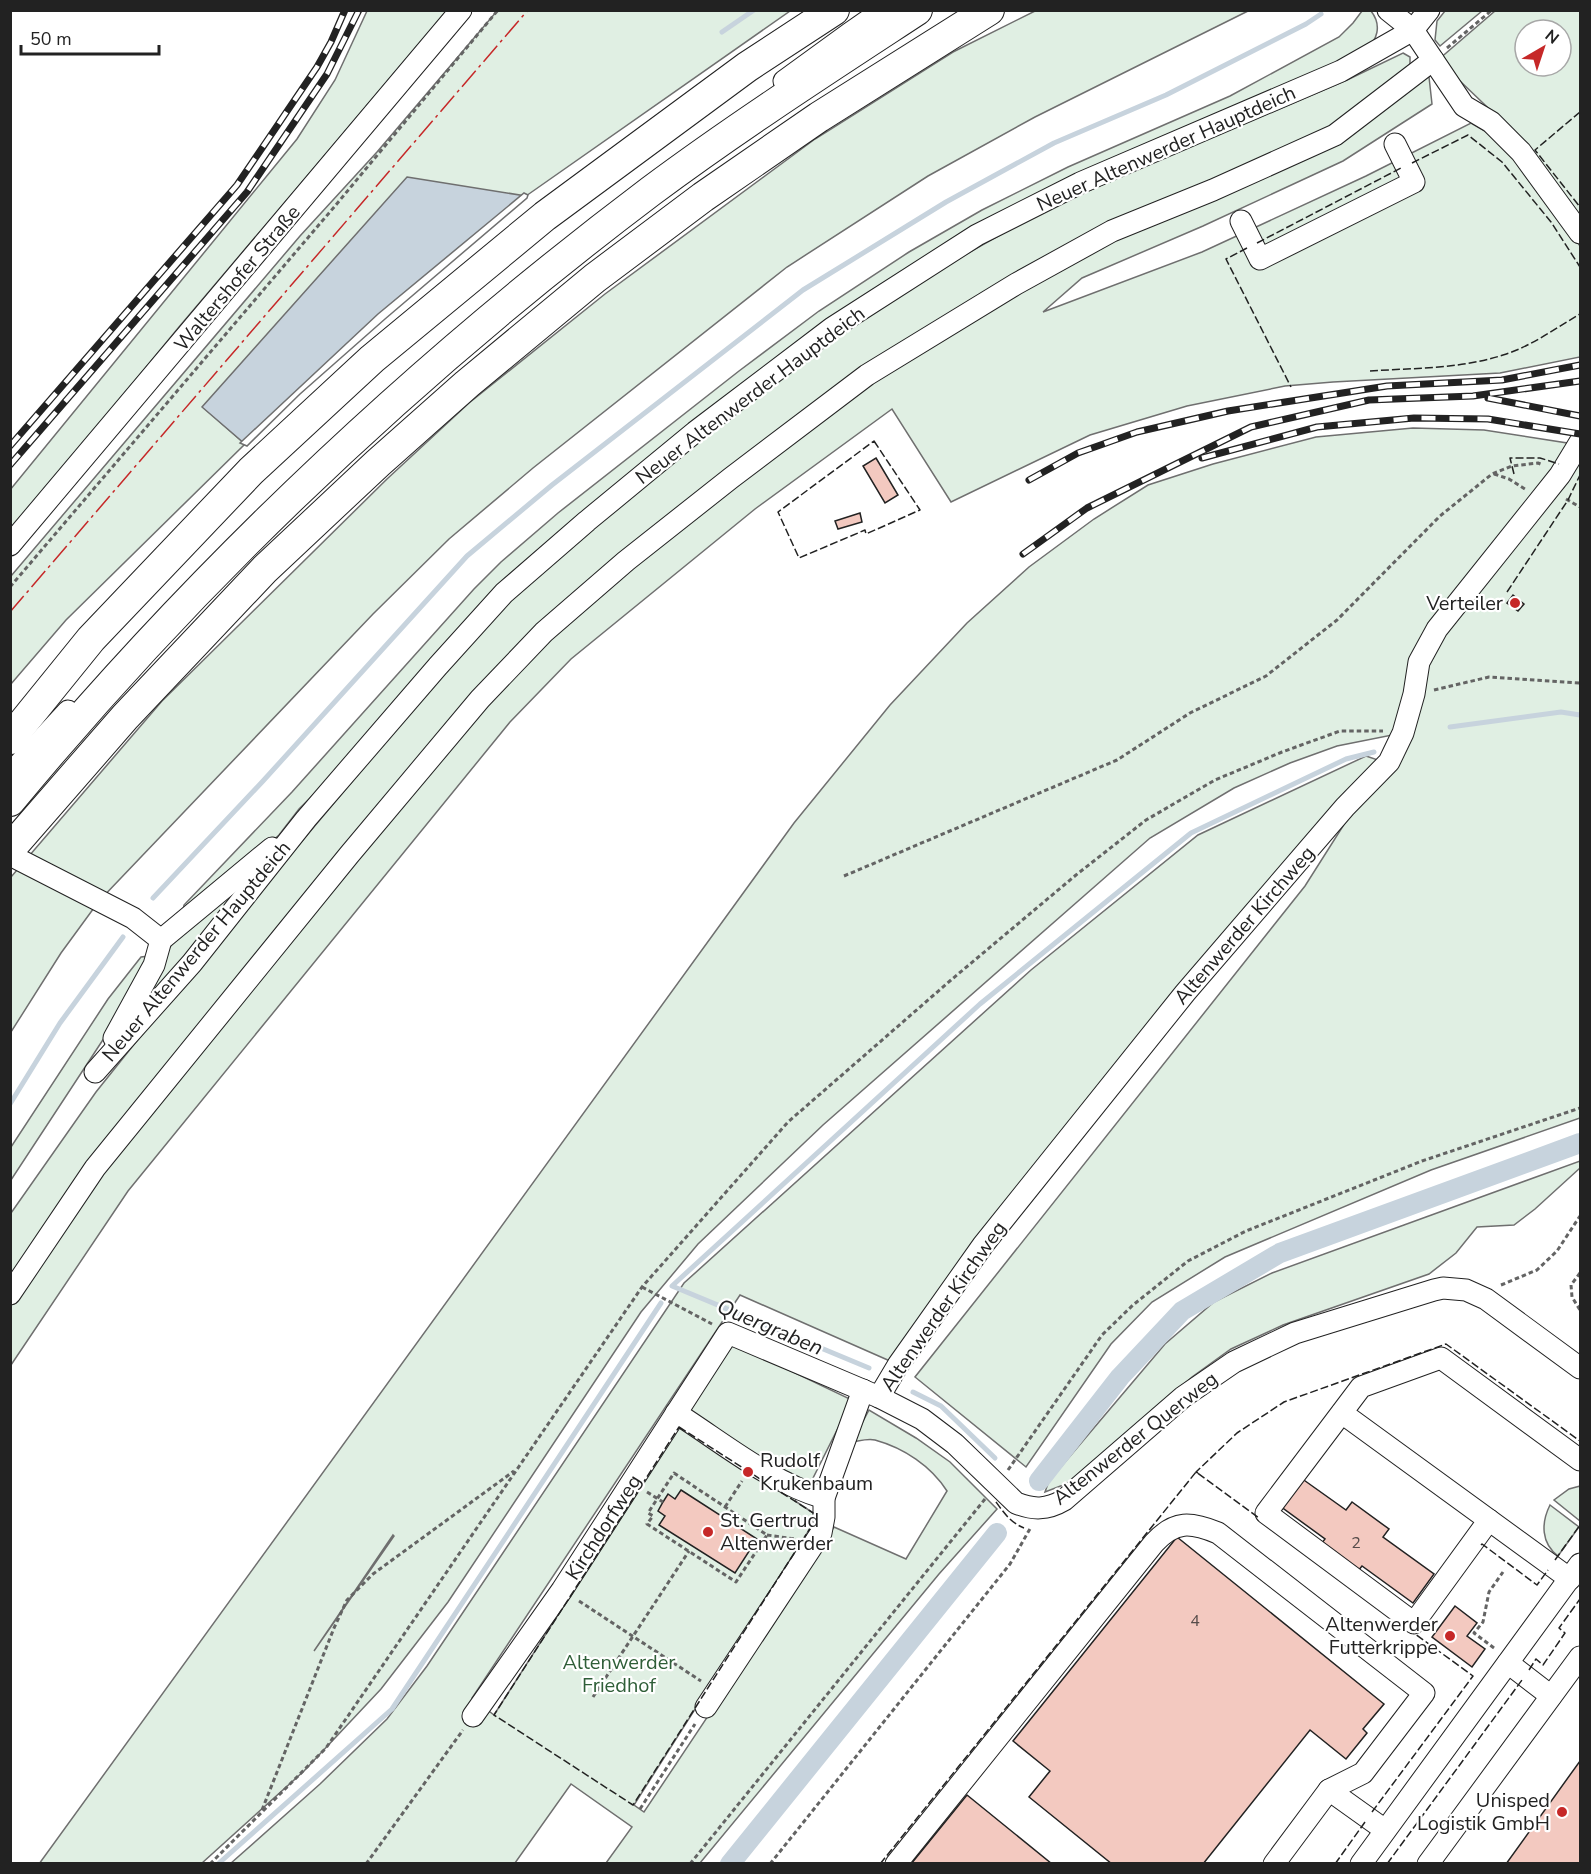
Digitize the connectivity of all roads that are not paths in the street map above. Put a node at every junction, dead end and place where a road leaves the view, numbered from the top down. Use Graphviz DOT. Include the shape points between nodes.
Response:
graph roads {
  1 [pos="461,10"];
  2 [pos="834,10"];
  3 [pos="883,10"];
  4 [pos="917,10"];
  5 [pos="989,10"];
  6 [pos="1388,10"];
  7 [pos="1429,10"];
  8 [pos="1413,30"];
  9 [pos="1433,60"];
  10 [pos="1395,144"];
  11 [pos="1241,221"];
  12 [pos="1581,233"];
  13 [pos="1581,442"];
  14 [pos="10,545"];
  15 [pos="10,739"];
  16 [pos="10,774"];
  17 [pos="10,801"];
  18 [pos="306,819"];
  19 [pos="10,849"];
  20 [pos="10,855"];
  21 [pos="160,940"];
  22 [pos="10,1294"];
  23 [pos="728,1333"];
  24 [pos="1581,1368"];
  25 [pos="871,1393"];
  26 [pos="676,1413"];
  27 [pos="1342,1413"];
  28 [pos="1581,1460"];
  29 [pos="824,1497"];
  30 [pos="1489,1520"];
  31 [pos="1575,1572"];
  32 [pos="1581,1657"];
  33 [pos="1509,1662"];
  34 [pos="1551,1696"];
  35 [pos="711,1699"];
  36 [pos="473,1716"];
  37 [pos="1329,1790"];
  38 [pos="1385,1830"];
  39 [pos="896,1863"];
  40 [pos="1274,1863"];
  41 [pos="1361,1863"];
  42 [pos="1428,1863"];
  1 -- 14 [label="street, Waltershofer Straße"];
  2 -- 15 [label="highway" via="747,67 544,216 372,359 251,471 91,639"];
  3 -- 16 [label="street" via="566,245 341,437 114,661"];
  4 -- 17 [label="highway" via="654,189 473,333 354,437 244,544 140,652"];
  5 -- 19 [label="highway" via="819,117 703,198 595,278 467,384 265,569 126,717"];
  6 -- 8 [label="street"];
  7 -- 8 [label="street"];
  8 -- 9 [label="street"];
  8 -- 18 [label="street, Neuer Altenwerder Hauptdeich" via="1341,71 1080,183 977,236 832,328 695,432 504,594"];
  9 -- 12 [label="street" via="1464,106 1491,122 1521,152"];
  9 -- 22 [label="street" via="1335,135 1112,231 867,375 670,526 544,632 480,699 95,1168"];
  10 -- 11 [label="street" via="1414,182 1260,259"];
  13 -- 25 [label="street, Altenwerder Kirchweg" via="1560,475 1437,629 1419,662 1403,733 1389,762 1345,807 1185,993 982,1245 898,1365"];
  18 -- 21 [label="street, Neuer Altenwerder Hauptdeich"];
  18 -- 21 [label="street, Neuer Altenwerder Hauptdeich" via="192,963 95,1072 154,965"];
  20 -- 21 [label="street" via="133,918"];
  23 -- 25 [label="street, Altenwerder Querweg"];
  23 -- 26 [label="street, Kirchdorfweg"];
  24 -- 25 [label="street, Altenwerder Querweg" via="1486,1299 1466,1290 1434,1290 1295,1333 1234,1362 1183,1397 1064,1500 1036,1508 1016,1503 938,1429"];
  25 -- 29 [label="street, Altenwerder Kirchweg"];
  26 -- 29 [label="street" via="753,1463 803,1491"];
  26 -- 36 [label="street, Kirchdorfweg" via="562,1590"];
  27 -- 28 [label="street" via="1361,1388 1441,1358"];
  27 -- 30 [label="street"];
  27 -- 30 [label="street" via="1266,1513 1414,1623"];
  29 -- 35 [label="street, Altenwerder Kirchweg" via="821,1533"];
  30 -- 31 [label="street"];
  31 -- 33 [label="street"];
  32 -- 34 [label="street"];
  33 -- 34 [label="street"];
  33 -- 38 [label="street"];
  34 -- 42 [label="street"];
  37 -- 38 [label="street"];
  37 -- 39 [label="street" via="1363,1773 1424,1693 1218,1533 1198,1525 1181,1525 1166,1530 1154,1543"];
  37 -- 40 [label="street"];
  38 -- 41 [label="street"];
}
